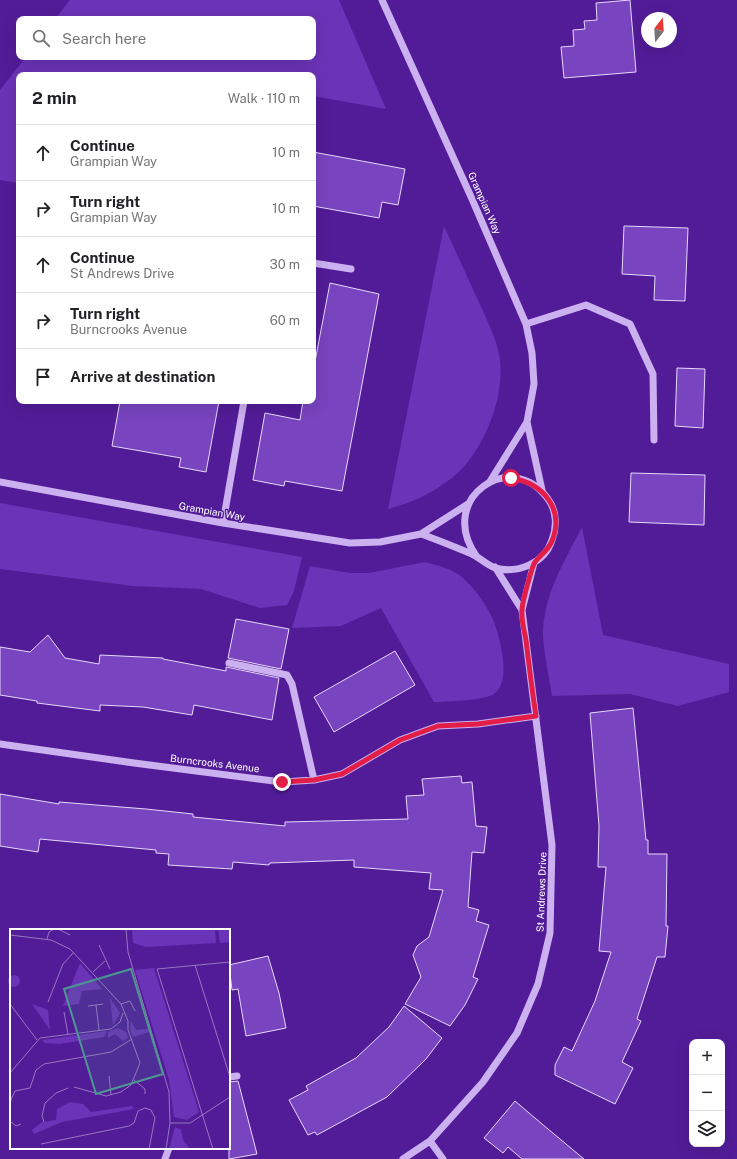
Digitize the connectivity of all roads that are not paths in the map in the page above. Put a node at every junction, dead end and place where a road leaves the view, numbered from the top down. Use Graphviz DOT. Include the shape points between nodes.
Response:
graph roads {
  1 [pos="382,0"];
  2 [pos="316,263"];
  3 [pos="351,269"];
  4 [pos="526,324"];
  5 [pos="243,404"];
  6 [pos="527,422"];
  7 [pos="654,440"];
  8 [pos="0,482"];
  9 [pos="489,482"];
  10 [pos="542,490"];
  11 [pos="468,504"];
  12 [pos="223,523"];
  13 [pos="421,534"];
  14 [pos="477,556"];
  15 [pos="534,563"];
  16 [pos="495,568"];
  17 [pos="522,610"];
  18 [pos="229,663"];
  19 [pos="536,716"];
  20 [pos="0,744"];
  21 [pos="314,780"];
  22 [pos="237,1076"];
  23 [pos="230,1077"];
  24 [pos="430,1141"];
  25 [pos="168,1149"];
  26 [pos="165,1159"];
  27 [pos="403,1159"];
  28 [pos="443,1159"];
  1 -- 4 [label="street, Grampian Way"];
  2 -- 3 [label="street"];
  4 -- 6 [label="street, Grampian Way" via="532,353 534,384"];
  4 -- 7 [label="street" via="586,305 630,324 653,374"];
  5 -- 12 [label="street"];
  6 -- 9 [label="street, Grampian Way"];
  6 -- 10 [label="street, Grampian Way"];
  8 -- 12 [label="street, Grampian Way"];
  9 -- 10 [label="street" via="511,478 522,480"];
  9 -- 11 [label="street, Grampian Way"];
  10 -- 15 [label="street, Grampian Way" via="555,515 556,528 552,542"];
  11 -- 13 [label="street, Grampian Way"];
  11 -- 14 [label="street" via="465,532 470,547"];
  12 -- 13 [label="street, Grampian Way" via="350,543 380,542"];
  13 -- 14 [label="street"];
  14 -- 16 [label="street"];
  15 -- 16 [label="street" via="522,568"];
  15 -- 17 [label="street, St Andrews Drive"];
  16 -- 17 [label="street, St Andrews Drive"];
  17 -- 19 [label="street, St Andrews Drive"];
  18 -- 21 [label="street" via="287,675 292,684"];
  19 -- 21 [label="street, Burncrooks Avenue" via="478,724 438,726 400,740 342,774"];
  19 -- 24 [label="street, St Andrews Drive" via="552,845 550,933 538,984 517,1033 483,1082"];
  20 -- 21 [label="street, Burncrooks Avenue" via="282,782"];
  22 -- 23 [label="street"];
  24 -- 27 [label="street, St Andrews Drive"];
  24 -- 28 [label="street"];
  25 -- 26 [label="street"];
}
